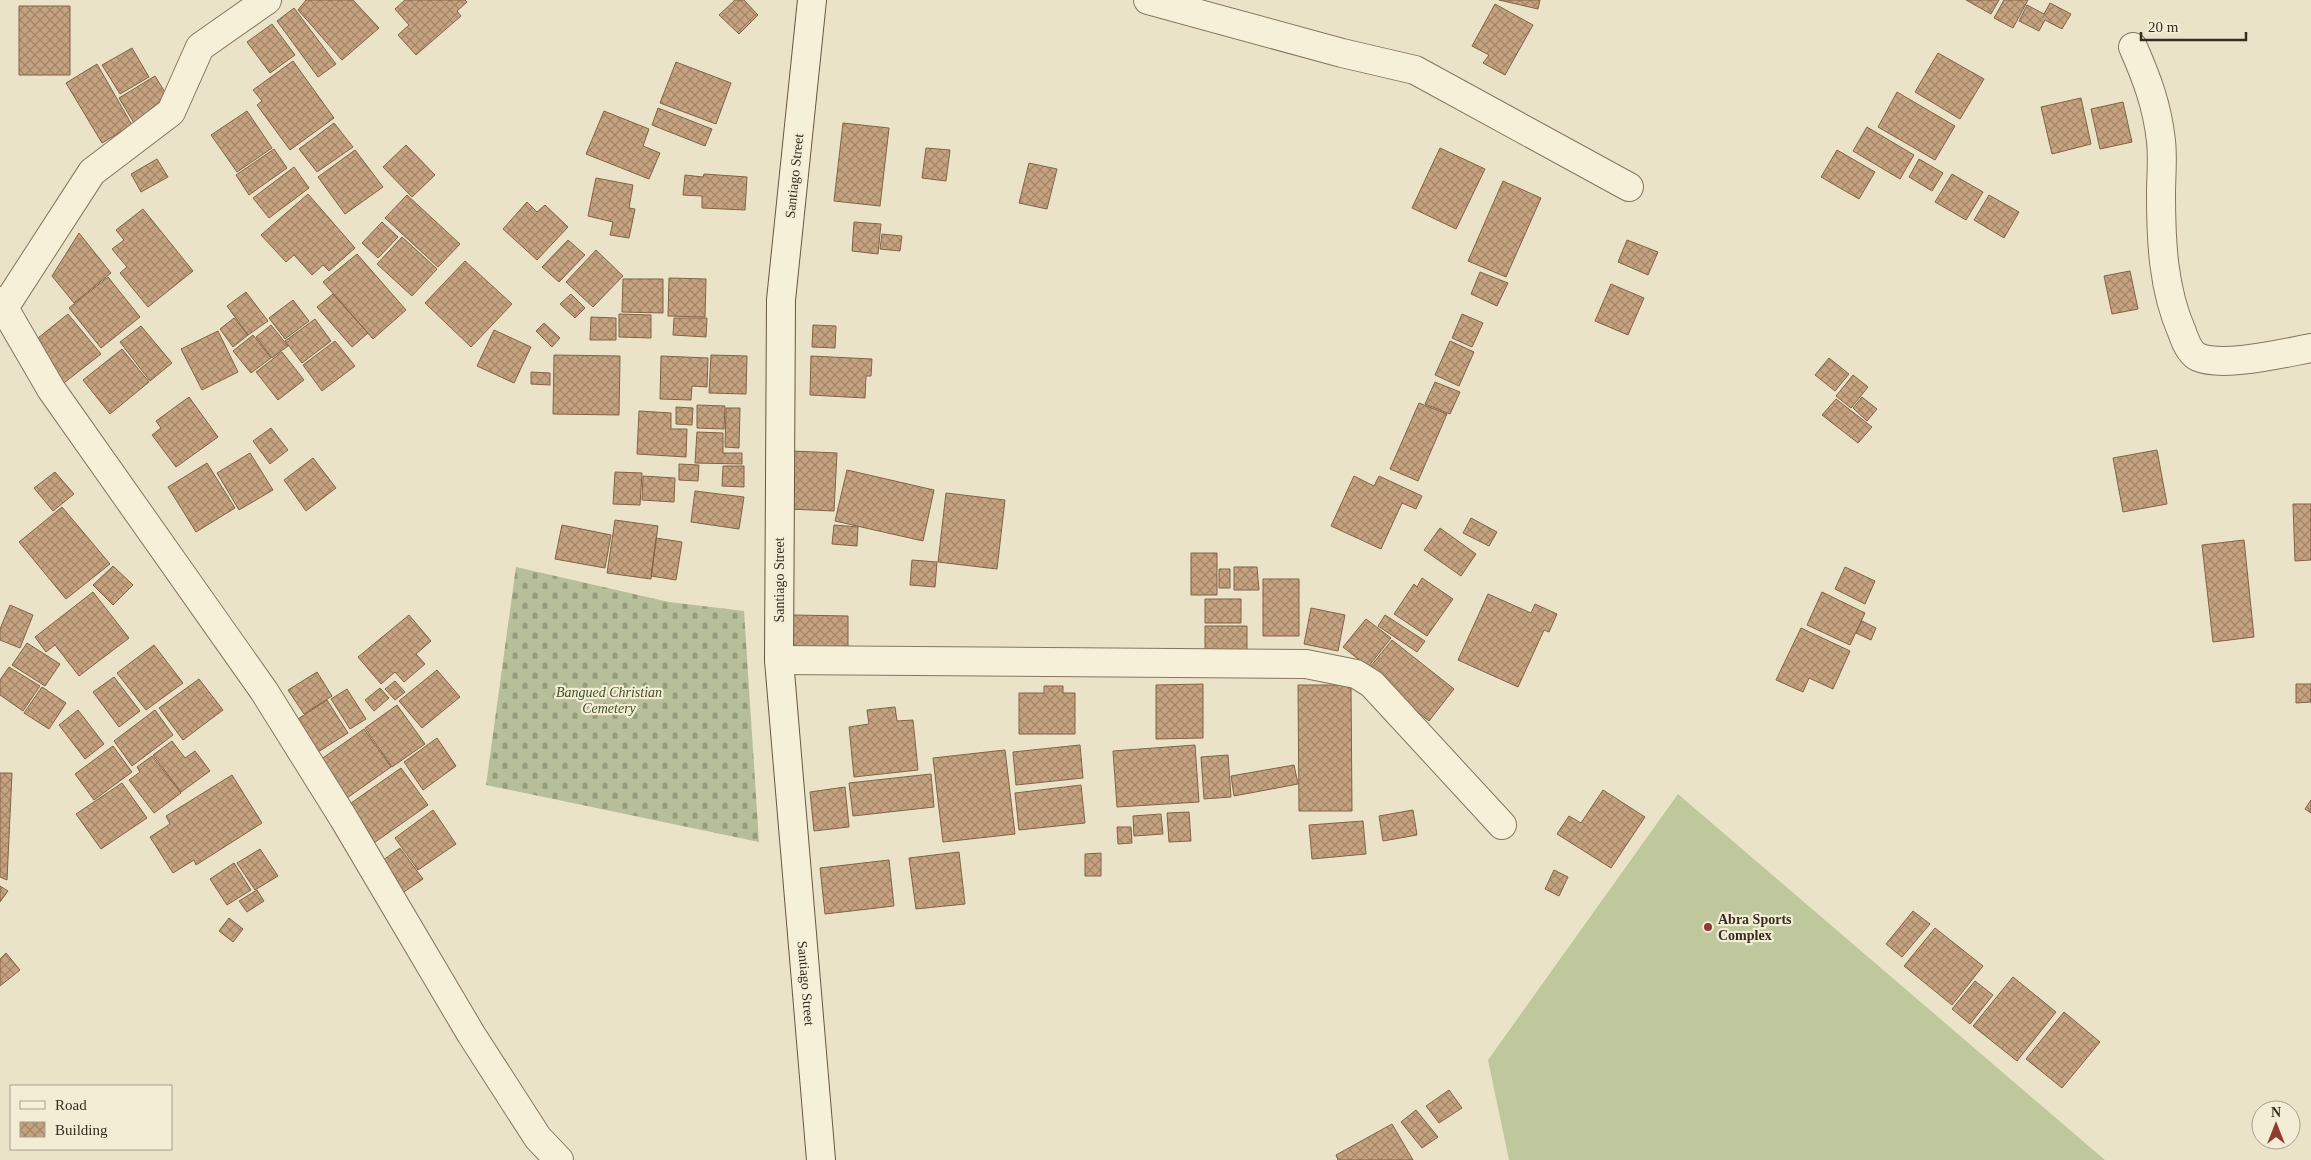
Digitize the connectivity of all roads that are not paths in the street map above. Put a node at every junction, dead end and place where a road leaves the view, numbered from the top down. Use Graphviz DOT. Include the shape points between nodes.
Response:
graph roads {
  1 [pos="267,0"];
  2 [pos="812,0"];
  3 [pos="1148,0"];
  4 [pos="2133,47"];
  5 [pos="1628,187"];
  6 [pos="2,305"];
  7 [pos="2311,348"];
  8 [pos="779,660"];
  9 [pos="1502,826"];
  10 [pos="559,1160"];
  11 [pos="821,1160"];
  1 -- 6 [label="street" via="200,48 171,112 92,172"];
  2 -- 8 [label="street, Santiago Street" via="781,300"];
  3 -- 5 [label="street" via="1415,70"];
  4 -- 7 [label="street" via="2152,90 2161,142 2161,225 2168,292 2186,344 2196,356 2212,361"];
  6 -- 10 [label="street" via="61,404 264,691 471,1034 538,1138"];
  8 -- 9 [label="street" via="1306,664 1356,674 1372,684"];
  8 -- 11 [label="street, Santiago Street"];
}
